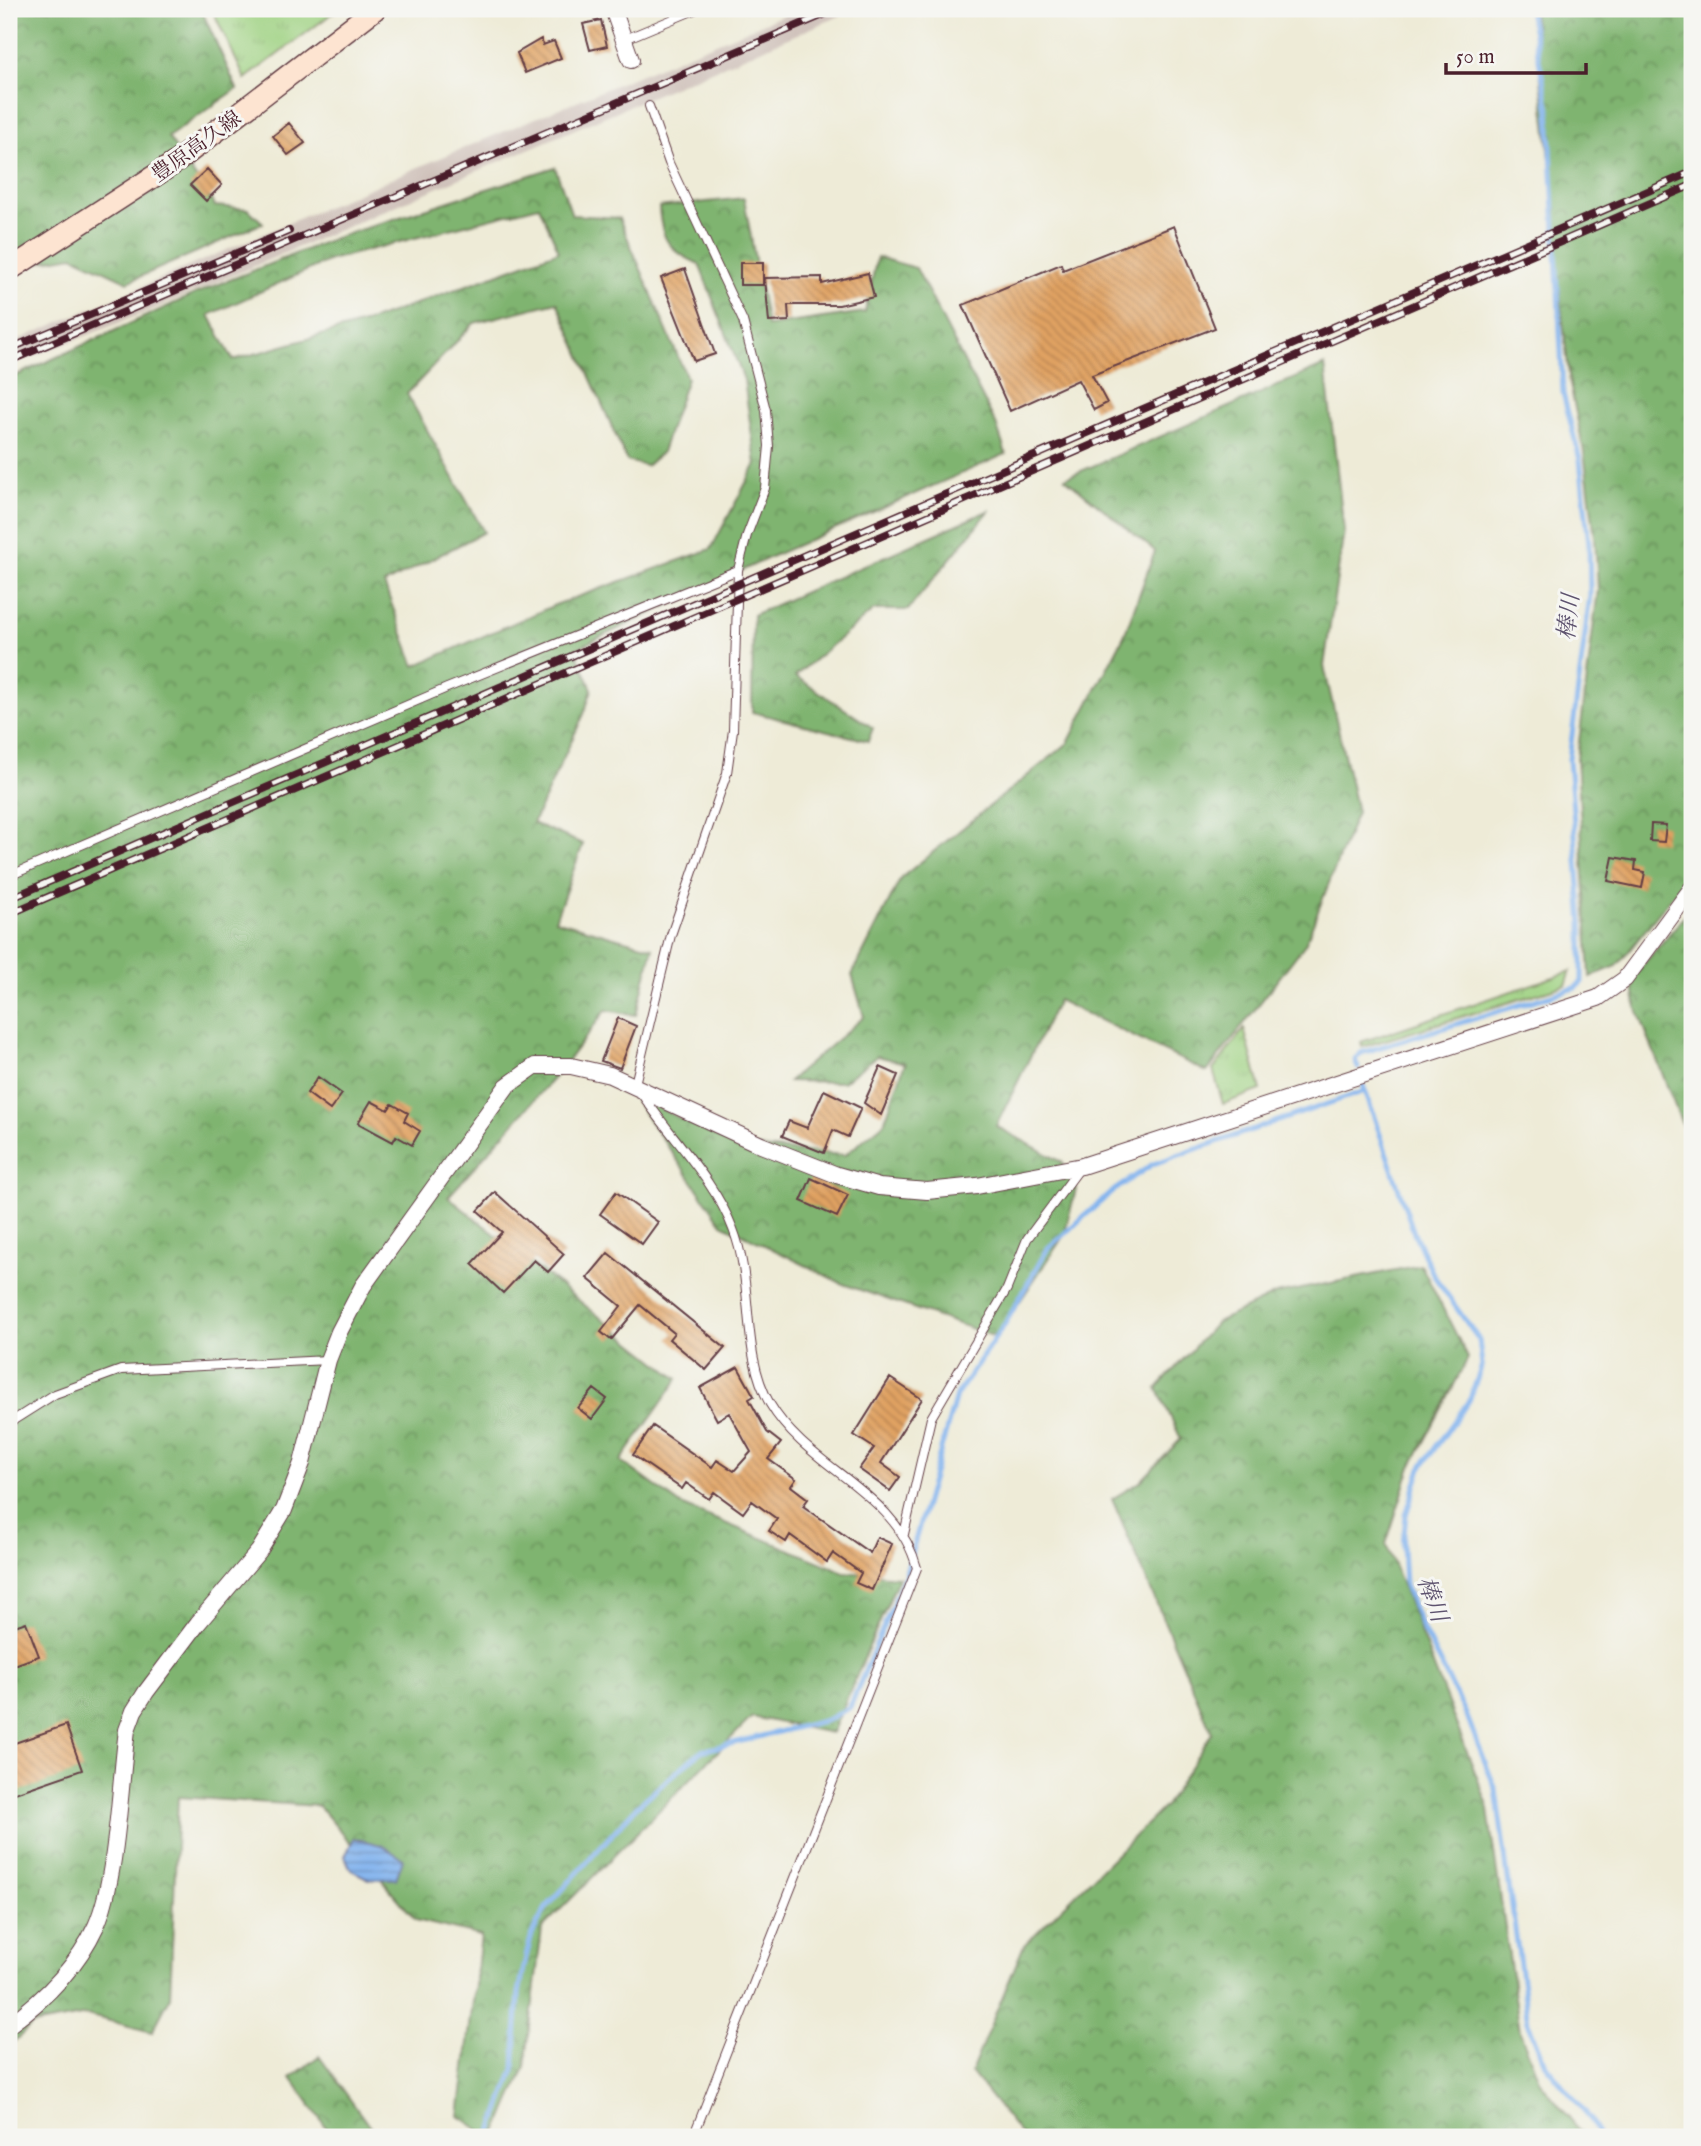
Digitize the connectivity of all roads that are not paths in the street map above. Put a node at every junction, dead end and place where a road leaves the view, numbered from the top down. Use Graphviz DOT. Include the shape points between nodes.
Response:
graph roads {
  1 [pos="375,9"];
  2 [pos="613,9"];
  3 [pos="697,9"];
  4 [pos="623,40"];
  5 [pos="631,60"];
  6 [pos="649,106"];
  7 [pos="9,270"];
  8 [pos="738,570"];
  9 [pos="9,876"];
  10 [pos="1692,888"];
  11 [pos="635,1084"];
  12 [pos="1082,1166"];
  13 [pos="328,1360"];
  14 [pos="9,1423"];
  15 [pos="904,1534"];
  16 [pos="9,2025"];
  17 [pos="693,2137"];
  1 -- 7 [label="main road, 豊原高久線" via="176,162"];
  2 -- 4 [label="street"];
  3 -- 4 [label="lane"];
  4 -- 5 [label="street"];
  6 -- 8 [label="lane" via="669,163 743,321 766,411 769,468"];
  8 -- 9 [label="lane" via="459,683"];
  8 -- 11 [label="lane" via="733,730 727,773 671,935"];
  10 -- 12 [label="street" via="1625,979 1598,998"];
  11 -- 12 [label="street" via="761,1145 879,1187 927,1191 977,1186"];
  11 -- 13 [label="street" via="571,1066 535,1066 507,1086 363,1286"];
  11 -- 15 [label="lane" via="733,1226 745,1264 759,1380 771,1406 793,1433"];
  12 -- 15 [label="lane" via="1027,1239 1007,1289 931,1418"];
  13 -- 14 [label="lane" via="121,1370 55,1394"];
  13 -- 16 [label="street" via="302,1462 284,1510 259,1550 134,1710 127,1730 108,1884 97,1924 44,1999"];
  15 -- 17 [label="lane" via="916,1568"];
}
